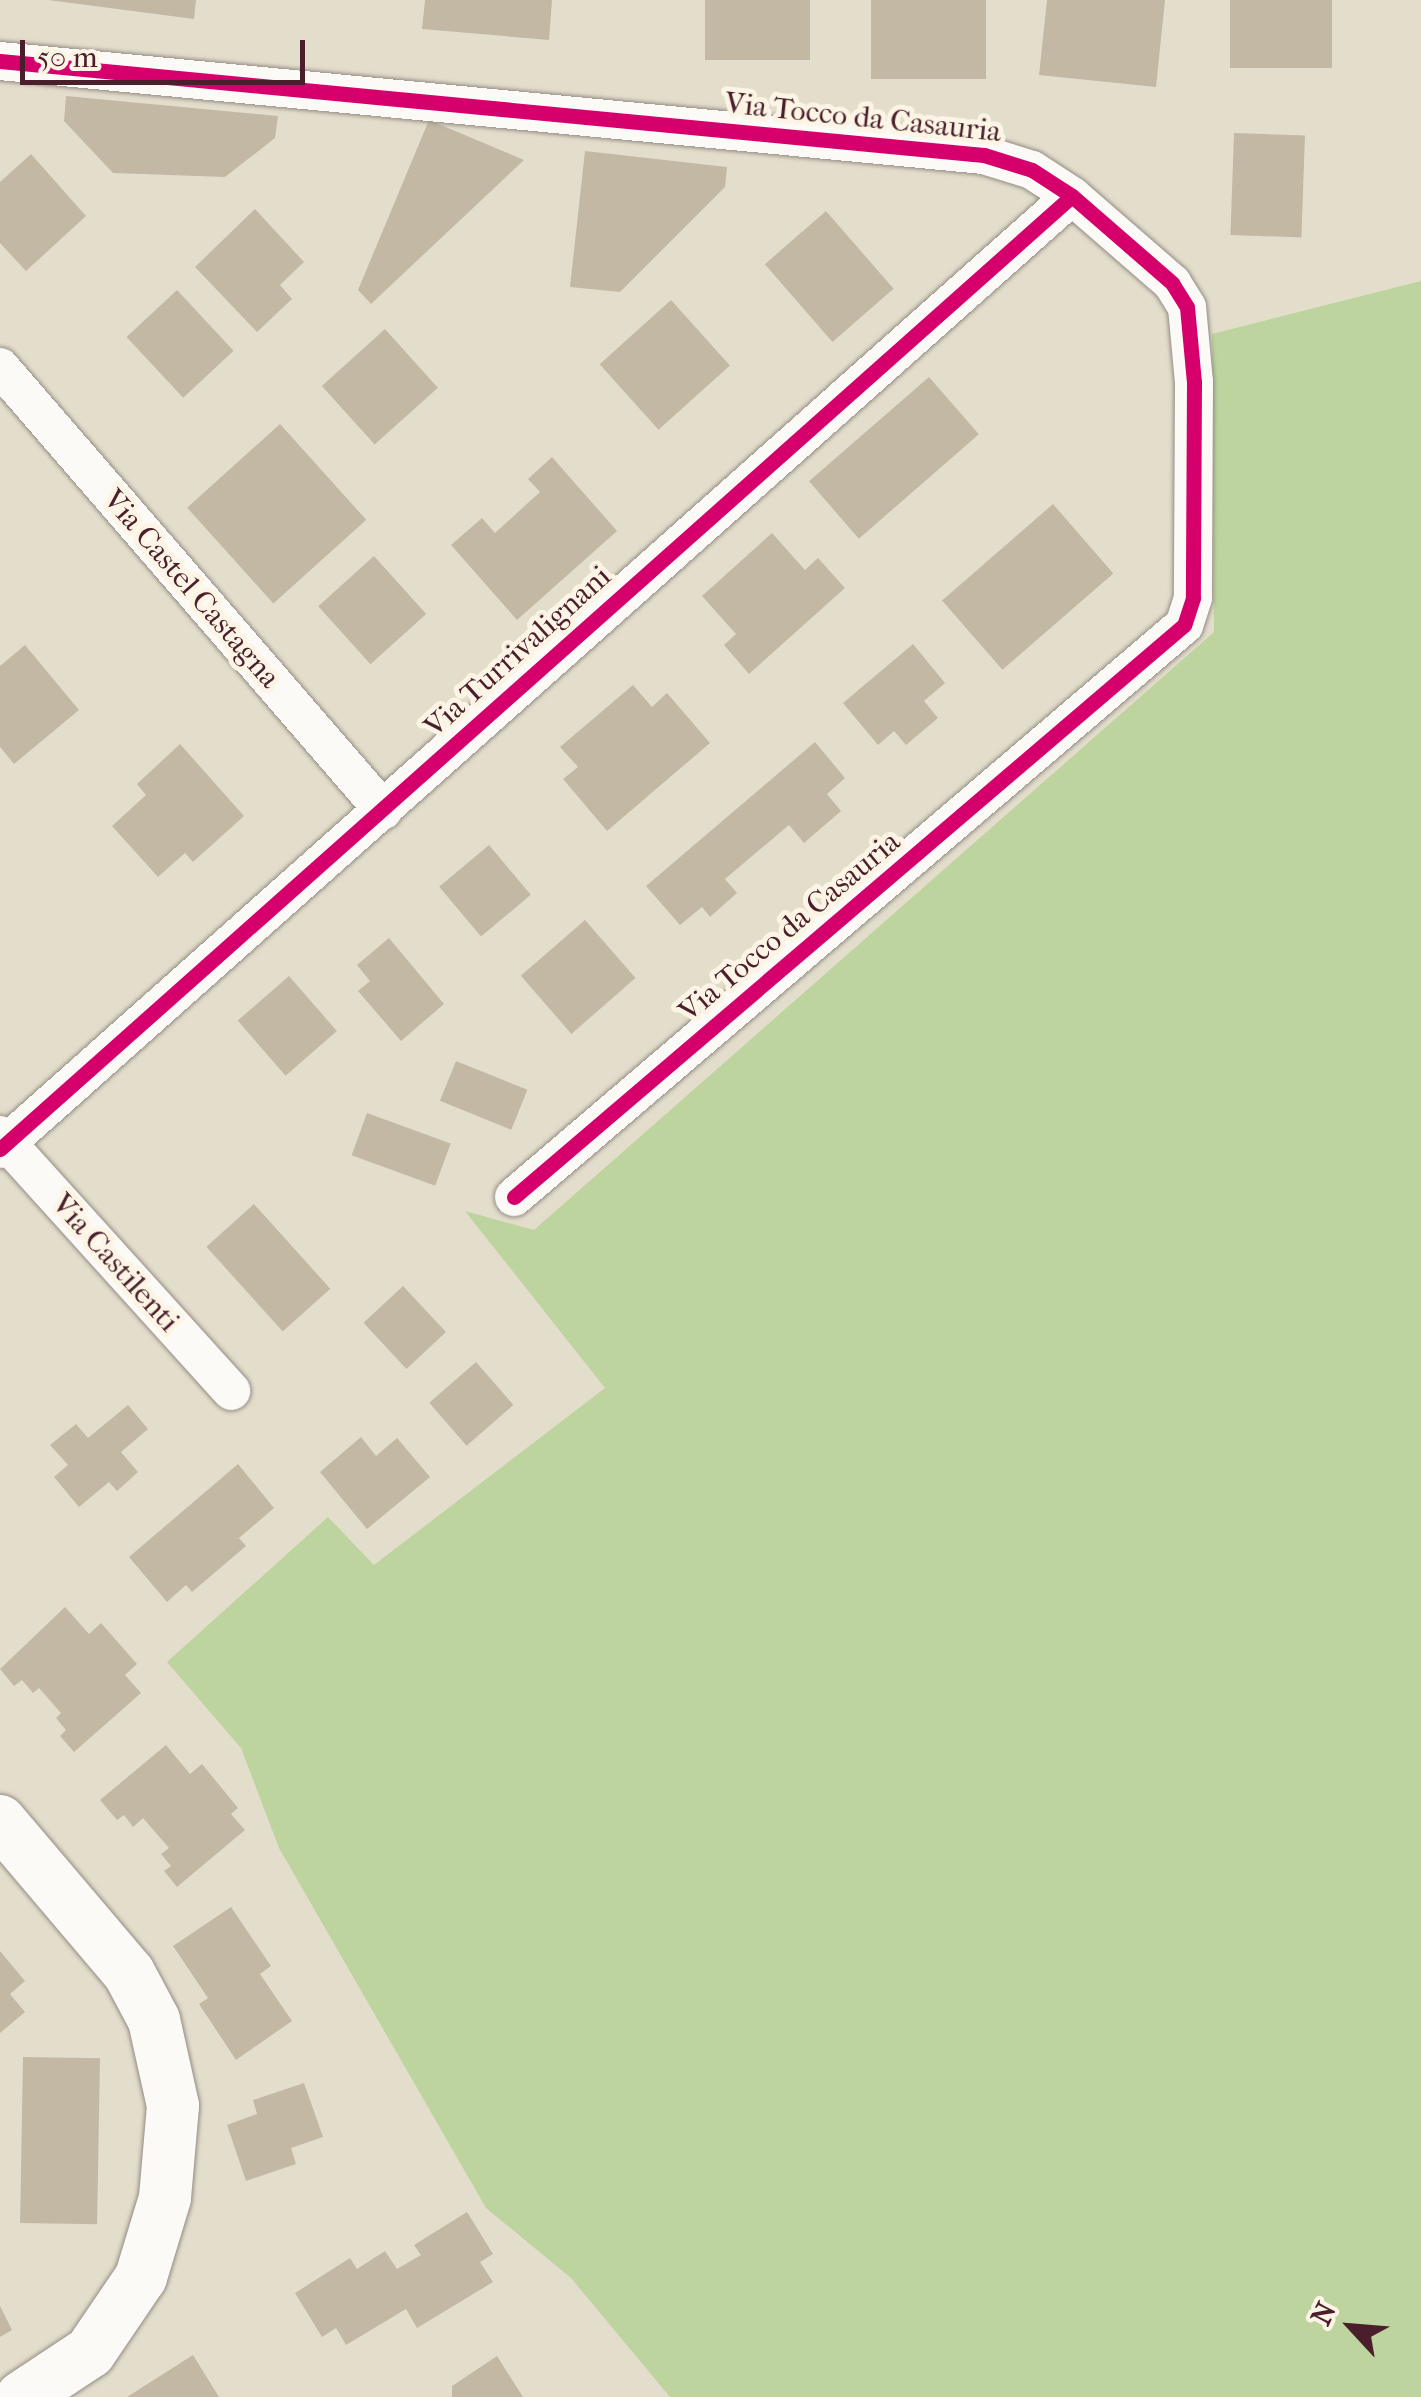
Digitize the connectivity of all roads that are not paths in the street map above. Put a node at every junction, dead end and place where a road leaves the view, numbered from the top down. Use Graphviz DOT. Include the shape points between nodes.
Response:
graph roads {
  1 [pos="0,60"];
  2 [pos="1072,196"];
  3 [pos="0,367"];
  4 [pos="382,810"];
  5 [pos="2,1142"];
  6 [pos="514,1197"];
  7 [pos="231,1391"];
  8 [pos="0,1822"];
  9 [pos="44,2392"];
  1 -- 2 [label="street, Via Tocco da Casauria" via="984,155 1032,170"];
  2 -- 4 [label="street, Via Turrivalignani"];
  2 -- 6 [label="street, Via Tocco da Casauria" via="1172,283 1192,325 1193,598 1187,620"];
  3 -- 4 [label="street, Via Castel Castagna"];
  4 -- 5 [label="street, Via Turrivalignani"];
  5 -- 7 [label="street, Via Castilenti"];
  8 -- 9 [label="street" via="129,1973 154,2020 171,2074 170,2166 148,2260 102,2337"];
}
